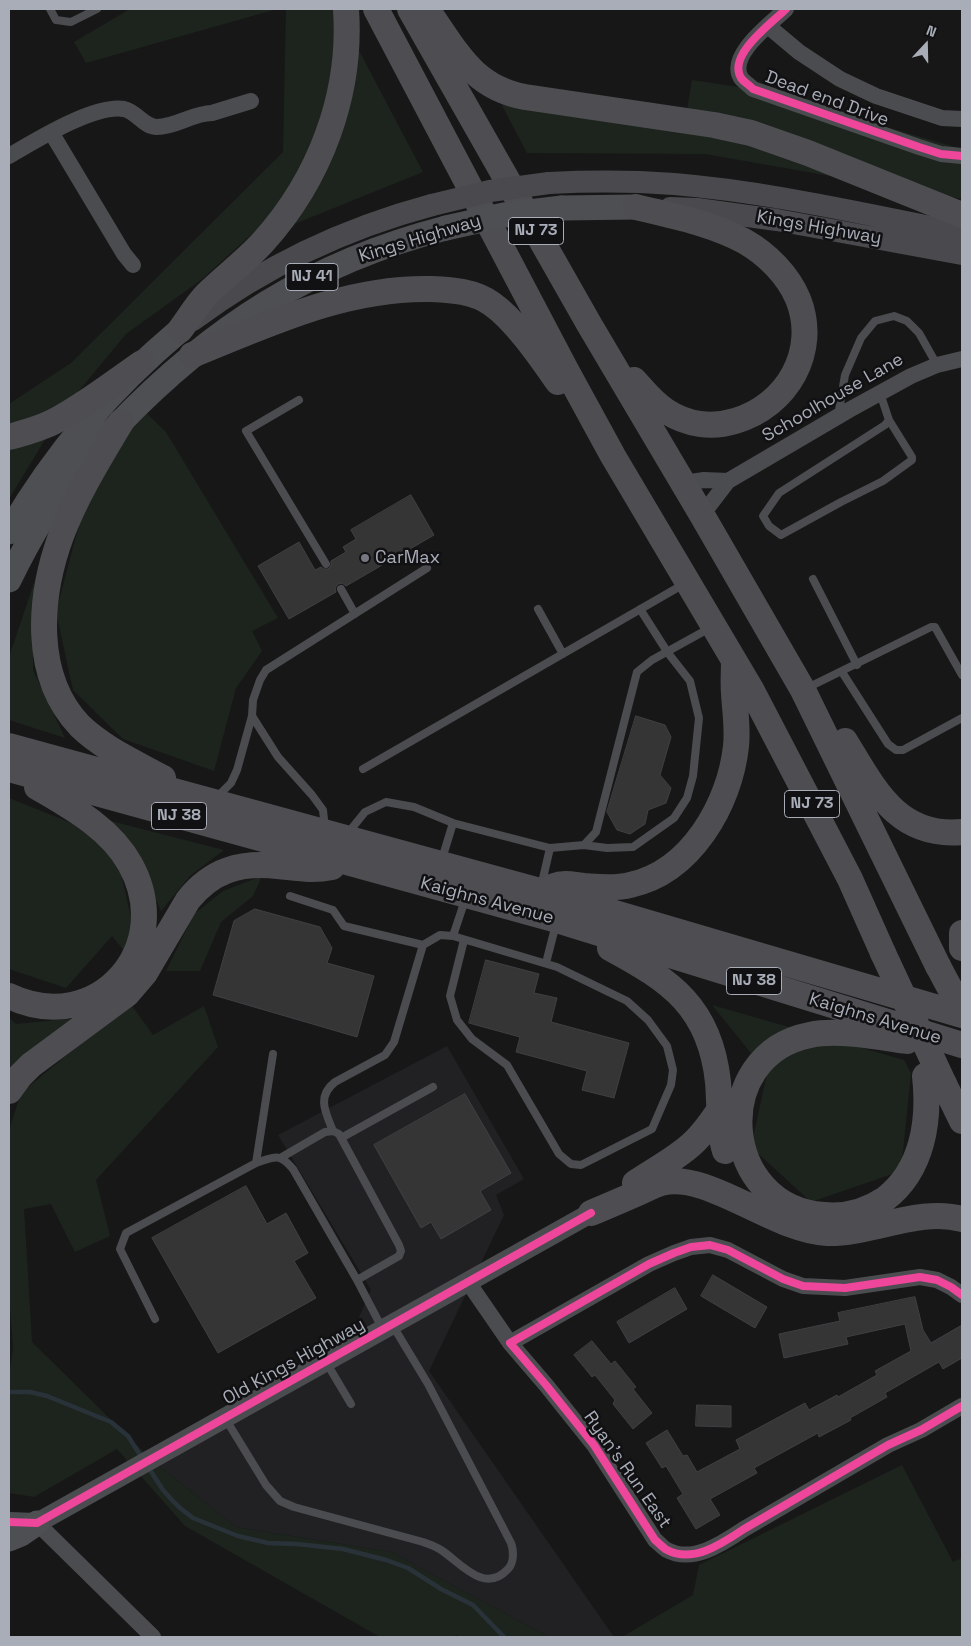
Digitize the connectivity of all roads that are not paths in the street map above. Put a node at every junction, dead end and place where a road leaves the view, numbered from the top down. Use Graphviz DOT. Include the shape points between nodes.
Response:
graph roads {
  1 [pos="50,9"];
  2 [pos="96,9"];
  3 [pos="346,9"];
  4 [pos="376,9"];
  5 [pos="410,9"];
  6 [pos="427,9"];
  7 [pos="786,9"];
  8 [pos="768,26"];
  9 [pos="251,101"];
  10 [pos="962,119"];
  11 [pos="51,132"];
  12 [pos="9,156"];
  13 [pos="962,156"];
  14 [pos="636,207"];
  15 [pos="962,215"];
  16 [pos="962,233"];
  17 [pos="962,254"];
  18 [pos="133,265"];
  19 [pos="589,324"];
  20 [pos="180,330"];
  21 [pos="192,355"];
  22 [pos="962,359"];
  23 [pos="142,363"];
  24 [pos="936,364"];
  25 [pos="880,393"];
  26 [pos="299,400"];
  27 [pos="838,416"];
  28 [pos="889,420"];
  29 [pos="121,422"];
  30 [pos="9,437"];
  31 [pos="613,456"];
  32 [pos="728,481"];
  33 [pos="684,483"];
  34 [pos="702,515"];
  35 [pos="9,532"];
  36 [pos="326,564"];
  37 [pos="427,568"];
  38 [pos="813,578"];
  39 [pos="9,580"];
  40 [pos="688,582"];
  41 [pos="341,589"];
  42 [pos="538,609"];
  43 [pos="640,609"];
  44 [pos="355,614"];
  45 [pos="714,626"];
  46 [pos="668,652"];
  47 [pos="563,654"];
  48 [pos="734,659"];
  49 [pos="857,665"];
  50 [pos="842,672"];
  51 [pos="962,675"];
  52 [pos="803,690"];
  53 [pos="252,716"];
  54 [pos="962,718"];
  55 [pos="9,746"];
  56 [pos="9,769"];
  57 [pos="363,769"];
  58 [pos="209,801"];
  59 [pos="453,823"];
  60 [pos="962,832"];
  61 [pos="335,836"];
  62 [pos="584,845"];
  63 [pos="550,848"];
  64 [pos="350,864"];
  65 [pos="440,865"];
  66 [pos="540,891"];
  67 [pos="467,895"];
  68 [pos="290,896"];
  69 [pos="557,920"];
  70 [pos="962,933"];
  71 [pos="454,936"];
  72 [pos="464,940"];
  73 [pos="422,946"];
  74 [pos="962,948"];
  75 [pos="546,963"];
  76 [pos="9,996"];
  77 [pos="962,1006"];
  78 [pos="962,1011"];
  79 [pos="923,1014"];
  80 [pos="962,1015"];
  81 [pos="956,1044"];
  82 [pos="273,1054"];
  83 [pos="935,1080"];
  84 [pos="433,1087"];
  85 [pos="9,1091"];
  86 [pos="720,1109"];
  87 [pos="962,1121"];
  88 [pos="333,1131"];
  89 [pos="341,1138"];
  90 [pos="282,1157"];
  91 [pos="256,1163"];
  92 [pos="591,1213"];
  93 [pos="775,1219"];
  94 [pos="962,1219"];
  95 [pos="357,1280"];
  96 [pos="468,1282"];
  97 [pos="962,1295"];
  98 [pos="155,1319"];
  99 [pos="388,1327"];
  100 [pos="510,1342"];
  101 [pos="326,1362"];
  102 [pos="351,1404"];
  103 [pos="962,1406"];
  104 [pos="225,1418"];
  105 [pos="9,1522"];
  106 [pos="37,1523"];
  107 [pos="9,1539"];
  108 [pos="153,1637"];
  1 -- 2 [label="lane" via="56,20 71,22"];
  3 -- 20 [label="highway" via="346,56 341,88 332,124 307,182 274,231 206,295"];
  4 -- 31 [label="highway, NJ 73"];
  5 -- 19 [label="highway, NJ 73"];
  6 -- 15 [label="highway" via="467,66 485,82 504,92 751,133"];
  7 -- 8 [label="street, Dead end Drive"];
  8 -- 10 [label="street" via="799,52 849,84 942,118"];
  8 -- 13 [label="street, Dead end Drive" via="745,49 738,63 741,77 753,89 919,147"];
  9 -- 11 [label="street" via="156,127 133,112 117,108 80,118"];
  11 -- 12 [label="street"];
  11 -- 18 [label="street"];
  14 -- 17 [label="main road, Kings Highway / NJ 41" via="697,209 751,216"];
  14 -- 19 [label="highway" via="716,228 745,242 772,262 791,286 802,310 804,336 798,365 783,392 754,414 728,424 690,422 658,406"];
  14 -- 21 [label="main road, Kings Highway / NJ 41, bridge" via="562,208 504,215 389,244 310,278 246,314"];
  16 -- 20 [label="main road, Kings Highway / NJ 41, bridge" via="729,191 648,183 549,183 490,191 358,228 270,270 224,297"];
  19 -- 33 [label="highway, NJ 73"];
  20 -- 23 [label="main road, NJ 41"];
  21 -- 29 [label="main road, Kings Highway / NJ 41"];
  21 -- 31 [label="highway" via="330,302 400,290 442,289 469,293 491,304 512,323"];
  22 -- 24 [label="street, Schoolhouse Lane"];
  23 -- 30 [label="highway" via="52,422"];
  23 -- 35 [label="main road, NJ 41" via="68,443"];
  24 -- 25 [label="street, Schoolhouse Lane"];
  24 -- 27 [label="lane" via="919,333 907,321 894,316 875,321 861,338 845,375"];
  25 -- 27 [label="street, Schoolhouse Lane"];
  25 -- 28 [label="lane"];
  26 -- 36 [label="lane" via="246,431"];
  27 -- 32 [label="street, Schoolhouse Lane"];
  28 -- 28 [label="lane" via="885,426 779,493 763,516 769,526 781,536 883,481 912,460"];
  29 -- 39 [label="main road, Kings Highway / NJ 41" via="79,466 63,488"];
  29 -- 58 [label="highway" via="79,495 54,556 44,624 47,665 65,705 90,735 113,751"];
  31 -- 40 [label="highway, NJ 73"];
  32 -- 33 [label="street"];
  32 -- 34 [label="street, Schoolhouse Lane"];
  33 -- 34 [label="highway, NJ 73"];
  34 -- 52 [label="highway, NJ 73"];
  37 -- 44 [label="lane"];
  38 -- 49 [label="lane"];
  40 -- 43 [label="lane"];
  40 -- 45 [label="highway, NJ 73"];
  41 -- 44 [label="lane"];
  42 -- 47 [label="lane"];
  43 -- 46 [label="lane"];
  43 -- 47 [label="lane"];
  44 -- 53 [label="lane" via="266,670 253,700"];
  45 -- 46 [label="lane"];
  45 -- 48 [label="highway, NJ 73"];
  46 -- 62 [label="lane" via="637,672 596,832"];
  46 -- 62 [label="lane" via="690,681 699,718 693,776 687,798 674,818 633,847"];
  47 -- 57 [label="lane"];
  48 -- 66 [label="highway" via="737,729 734,759 723,797 693,845 658,875 628,886 561,884"];
  48 -- 79 [label="highway, NJ 73, bridge" via="838,855 883,953"];
  49 -- 50 [label="lane"];
  49 -- 51 [label="lane" via="935,627"];
  50 -- 52 [label="lane"];
  50 -- 54 [label="lane" via="888,744 896,750 904,750"];
  52 -- 60 [label="highway" via="830,717 892,810 922,828"];
  52 -- 78 [label="highway, NJ 73, bridge"];
  53 -- 58 [label="lane" via="231,783"];
  53 -- 61 [label="lane" via="278,757 312,794"];
  55 -- 58 [label="highway, Kaighns Avenue / NJ 38"];
  56 -- 64 [label="highway, Kaighns Avenue / NJ 38"];
  56 -- 76 [label="highway" via="79,812 109,837 136,876 145,916 136,954 122,976 102,992 81,1002 58,1007 33,1005"];
  58 -- 61 [label="highway, Kaighns Avenue / NJ 38"];
  59 -- 61 [label="lane" via="414,807 386,802 365,812"];
  59 -- 63 [label="lane"];
  59 -- 65 [label="lane"];
  61 -- 65 [label="highway, Kaighns Avenue / NJ 38"];
  62 -- 63 [label="lane"];
  63 -- 66 [label="lane"];
  64 -- 67 [label="highway, Kaighns Avenue / NJ 38"];
  64 -- 85 [label="highway" via="316,870 250,865 215,875 188,900 145,973 127,994 31,1065"];
  65 -- 66 [label="highway, Kaighns Avenue / NJ 38"];
  66 -- 79 [label="highway, Kaighns Avenue / NJ 38"];
  67 -- 69 [label="highway, Kaighns Avenue / NJ 38"];
  67 -- 71 [label="lane"];
  68 -- 73 [label="lane" via="333,910 344,926"];
  69 -- 75 [label="lane"];
  69 -- 81 [label="highway, Kaighns Avenue / NJ 38"];
  69 -- 86 [label="highway" via="649,970 687,1002 704,1026 713,1053"];
  70 -- 74 [label="highway"];
  71 -- 72 [label="lane"];
  71 -- 73 [label="lane" via="440,935"];
  72 -- 75 [label="lane"];
  72 -- 75 [label="lane" via="450,996 457,1020 472,1039 507,1065 559,1154 571,1164 581,1165 652,1129 671,1085 673,1070 667,1046 648,1020 627,1001"];
  73 -- 88 [label="lane" via="394,1042 385,1055 330,1085 325,1095 323,1104"];
  77 -- 79 [label="highway"];
  79 -- 80 [label="highway, Kaighns Avenue / NJ 38"];
  79 -- 83 [label="highway, bridge"];
  81 -- 83 [label="highway" via="822,1032 796,1038 783,1045 756,1070 745,1092 739,1129 748,1164 772,1194 795,1208 832,1216 869,1208 891,1194 909,1173 926,1124 927,1093"];
  82 -- 91 [label="lane"];
  83 -- 87 [label="highway"];
  84 -- 89 [label="lane"];
  86 -- 92 [label="highway" via="701,1136 686,1150"];
  86 -- 93 [label="highway" via="728,1161 752,1198"];
  88 -- 89 [label="lane"];
  88 -- 90 [label="lane" via="325,1132"];
  89 -- 95 [label="lane" via="401,1251 398,1256"];
  90 -- 91 [label="lane"];
  90 -- 95 [label="lane" via="293,1169"];
  91 -- 98 [label="lane" via="126,1233 120,1250"];
  92 -- 93 [label="highway" via="661,1183 682,1181 705,1187"];
  92 -- 96 [label="street, Old Kings Highway"];
  93 -- 94 [label="highway" via="800,1229 825,1233 935,1216"];
  95 -- 99 [label="lane"];
  96 -- 99 [label="street, Old Kings Highway"];
  96 -- 100 [label="street, Ryan's Run East"];
  97 -- 100 [label="street" via="936,1280 920,1277 845,1288 803,1286 728,1250 710,1245 691,1247 649,1264"];
  99 -- 101 [label="street, Old Kings Highway"];
  99 -- 104 [label="lane" via="428,1384 511,1543 513,1557 510,1568 502,1575 488,1579 475,1576 439,1548 280,1501 266,1485"];
  100 -- 103 [label="street, Ryan's Run East" via="594,1445 656,1540 666,1550 679,1555 694,1554 726,1541 888,1445 922,1430"];
  101 -- 102 [label="lane"];
  101 -- 104 [label="street, Old Kings Highway"];
  104 -- 106 [label="street, Old Kings Highway"];
  105 -- 106 [label="street"];
  106 -- 107 [label="main road"];
  106 -- 108 [label="street"];
}
